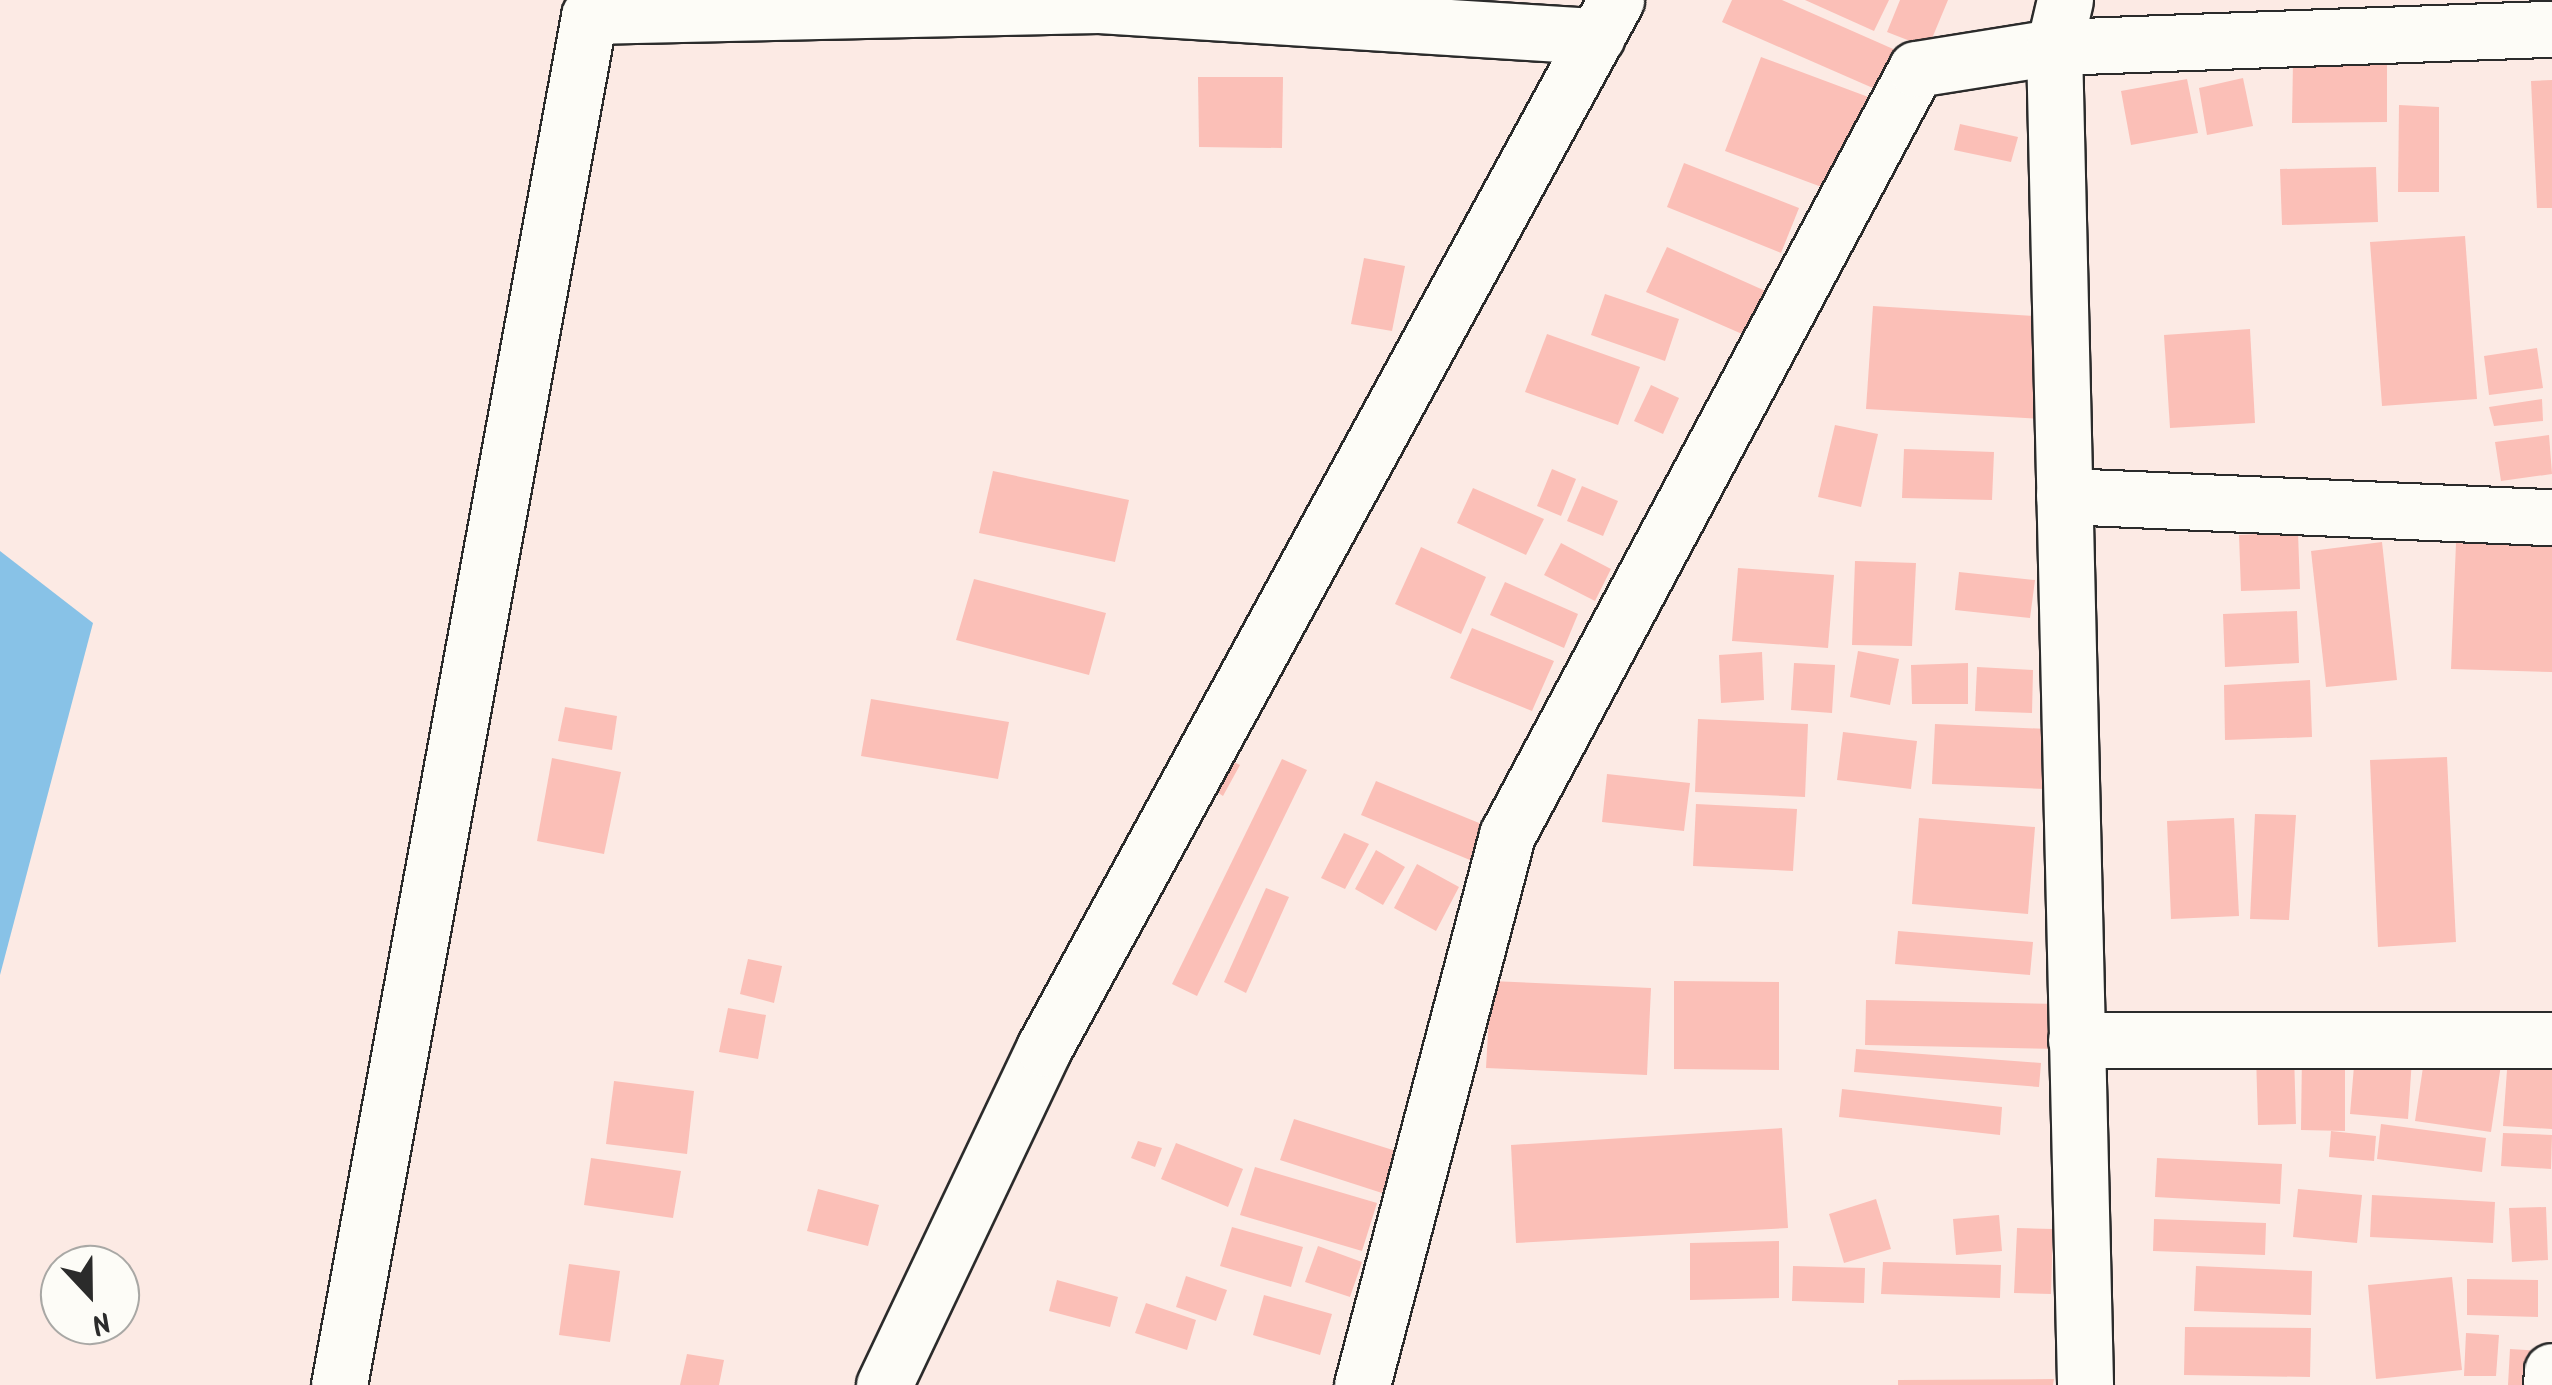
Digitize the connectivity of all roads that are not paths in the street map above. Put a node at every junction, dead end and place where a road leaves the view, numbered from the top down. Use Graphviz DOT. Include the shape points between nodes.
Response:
graph roads {
  1 [pos="1606,18"];
  2 [pos="2060,23"];
  3 [pos="2552,29"];
  4 [pos="2064,496"];
  5 [pos="2552,517"];
  6 [pos="2076,1040"];
  7 [pos="2552,1040"];
  8 [pos="2552,1371"];
  9 [pos="339,1385"];
  10 [pos="884,1385"];
  11 [pos="1362,1385"];
  12 [pos="2084,1385"];
  13 [pos="2551,1385"];
  1 -- 9 [label="street" via="1099,5 589,16"];
  1 -- 10 [label="street" via="1044,1048"];
  2 -- 3 [label="street"];
  2 -- 4 [label="street"];
  2 -- 11 [label="street" via="1916,69 1507,834"];
  4 -- 5 [label="street"];
  4 -- 6 [label="street"];
  6 -- 7 [label="street"];
  6 -- 12 [label="street"];
  8 -- 13 [label="street"];
}
